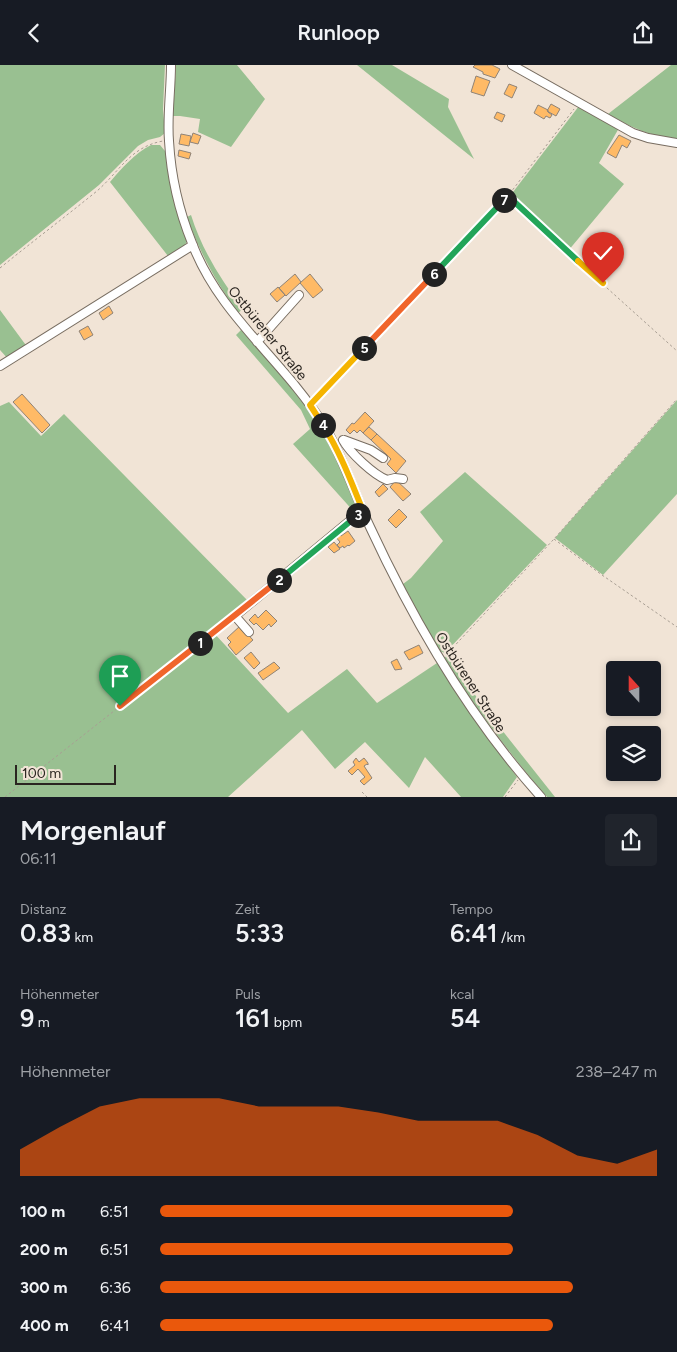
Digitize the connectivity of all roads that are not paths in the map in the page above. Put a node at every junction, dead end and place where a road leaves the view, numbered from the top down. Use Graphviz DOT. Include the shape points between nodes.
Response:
graph roads {
  1 [pos="171,65"];
  2 [pos="512,65"];
  3 [pos="677,143"];
  4 [pos="193,245"];
  5 [pos="299,295"];
  6 [pos="257,342"];
  7 [pos="0,366"];
  8 [pos="332,439"];
  9 [pos="343,440"];
  10 [pos="383,458"];
  11 [pos="403,479"];
  12 [pos="363,511"];
  13 [pos="248,632"];
  14 [pos="539,796"];
  1 -- 4 [label="street, Ostbürener Straße" via="168,140 174,181"];
  2 -- 3 [label="street" via="634,133"];
  4 -- 6 [label="street, Ostbürener Straße" via="220,295"];
  4 -- 7 [label="street"];
  5 -- 6 [label="street"];
  6 -- 8 [label="street, Ostbürener Straße" via="284,371"];
  8 -- 9 [label="street"];
  8 -- 12 [label="street, Ostbürener Straße"];
  9 -- 10 [label="street" via="371,449"];
  9 -- 11 [label="street" via="382,478 387,481"];
  12 -- 13 [label="street" via="235,616"];
  12 -- 14 [label="street, Ostbürener Straße" via="440,661 476,716"];
}
